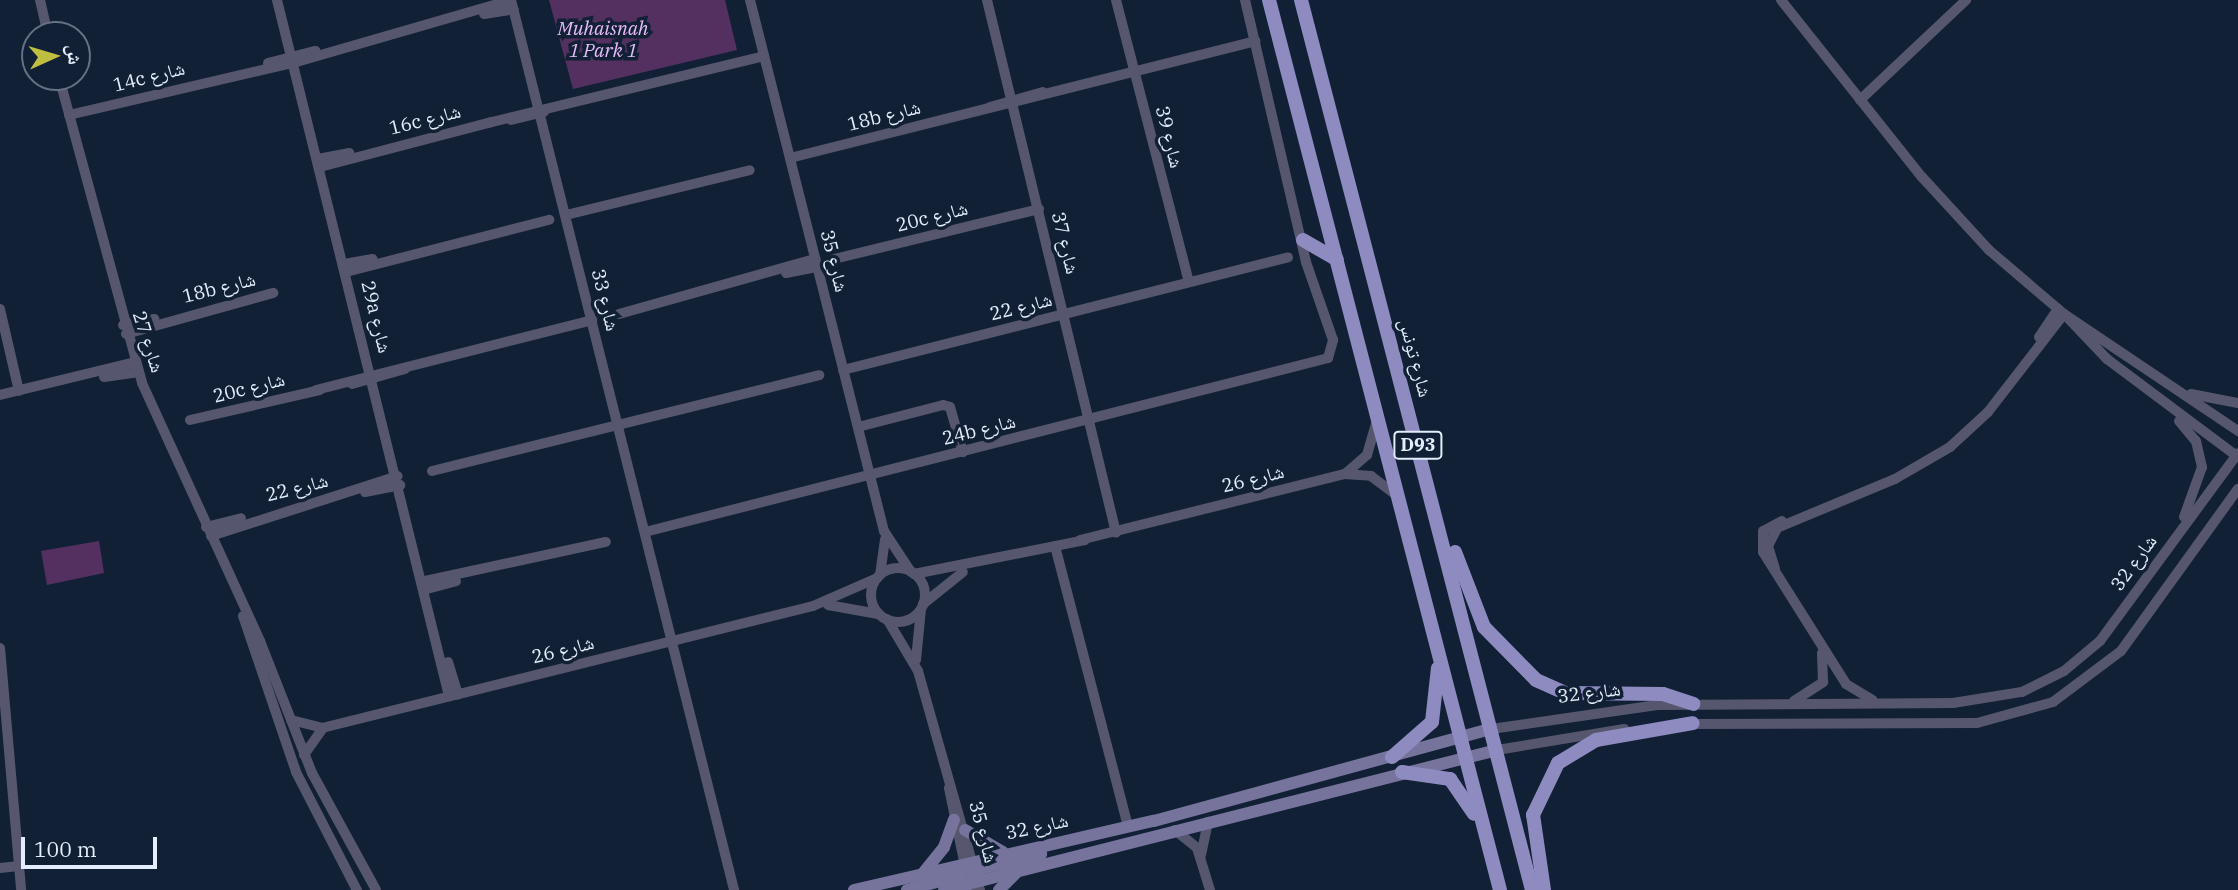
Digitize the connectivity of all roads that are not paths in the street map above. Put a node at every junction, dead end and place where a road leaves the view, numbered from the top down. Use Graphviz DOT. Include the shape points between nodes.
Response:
graph roads {
  1 [pos="40,0"];
  2 [pos="278,0"];
  3 [pos="750,0"];
  4 [pos="987,0"];
  5 [pos="1116,0"];
  6 [pos="1245,0"];
  7 [pos="1269,0"];
  8 [pos="1301,0"];
  9 [pos="1782,0"];
  10 [pos="1966,0"];
  11 [pos="512,3"];
  12 [pos="45,21"];
  13 [pos="1256,41"];
  14 [pos="764,56"];
  15 [pos="292,59"];
  16 [pos="1135,72"];
  17 [pos="63,91"];
  18 [pos="1858,97"];
  19 [pos="1012,102"];
  20 [pos="539,110"];
  21 [pos="69,115"];
  22 [pos="790,158"];
  23 [pos="319,163"];
  24 [pos="750,170"];
  25 [pos="1039,209"];
  26 [pos="566,215"];
  27 [pos="549,220"];
  28 [pos="1309,244"];
  29 [pos="1288,257"];
  30 [pos="834,259"];
  31 [pos="1337,260"];
  32 [pos="816,263"];
  33 [pos="345,268"];
  34 [pos="1189,282"];
  35 [pos="273,293"];
  36 [pos="0,309"];
  37 [pos="2061,311"];
  38 [pos="620,314"];
  39 [pos="1065,314"];
  40 [pos="592,320"];
  41 [pos="124,330"];
  42 [pos="137,367"];
  43 [pos="843,370"];
  44 [pos="372,375"];
  45 [pos="819,375"];
  46 [pos="19,391"];
  47 [pos="2180,391"];
  48 [pos="0,395"];
  49 [pos="2238,402"];
  50 [pos="2167,407"];
  51 [pos="1378,417"];
  52 [pos="1091,420"];
  53 [pos="190,421"];
  54 [pos="619,426"];
  55 [pos="858,428"];
  56 [pos="2238,432"];
  57 [pos="963,452"];
  58 [pos="2237,455"];
  59 [pos="432,471"];
  60 [pos="1344,474"];
  61 [pos="870,475"];
  62 [pos="399,481"];
  63 [pos="2238,489"];
  64 [pos="1400,499"];
  65 [pos="1119,530"];
  66 [pos="208,531"];
  67 [pos="884,531"];
  68 [pos="645,532"];
  69 [pos="1442,532"];
  70 [pos="606,542"];
  71 [pos="1055,546"];
  72 [pos="2167,550"];
  73 [pos="976,565"];
  74 [pos="912,573"];
  75 [pos="879,577"];
  76 [pos="426,585"];
  77 [pos="240,606"];
  78 [pos="813,606"];
  79 [pos="922,607"];
  80 [pos="883,617"];
  81 [pos="673,641"];
  82 [pos="1819,642"];
  83 [pos="1438,646"];
  84 [pos="0,648"];
  85 [pos="918,671"];
  86 [pos="454,695"];
  87 [pos="1787,703"];
  88 [pos="1888,703"];
  89 [pos="1693,704"];
  90 [pos="291,720"];
  91 [pos="1693,723"];
  92 [pos="322,728"];
  93 [pos="1491,729"];
  94 [pos="1462,737"];
  95 [pos="1497,750"];
  96 [pos="304,755"];
  97 [pos="1392,757"];
  98 [pos="1467,757"];
  99 [pos="1402,772"];
  100 [pos="949,784"];
  101 [pos="954,820"];
  102 [pos="1208,822"];
  103 [pos="1128,827"];
  104 [pos="965,830"];
  105 [pos="1175,830"];
  106 [pos="1089,836"];
  107 [pos="1488,843"];
  108 [pos="1007,853"];
  109 [pos="1201,855"];
  110 [pos="19,866"];
  111 [pos="0,868"];
  112 [pos="1020,870"];
  113 [pos="924,872"];
  114 [pos="972,877"];
  115 [pos="735,888"];
  116 [pos="21,890"];
  117 [pos="357,890"];
  118 [pos="376,890"];
  119 [pos="854,890"];
  120 [pos="906,890"];
  121 [pos="944,890"];
  122 [pos="999,890"];
  123 [pos="1210,890"];
  124 [pos="1500,890"];
  125 [pos="1532,890"];
  126 [pos="1544,890"];
  1 -- 12 [label="street"];
  2 -- 15 [label="street, 29a شارع"];
  3 -- 14 [label="street, شارع 35"];
  4 -- 19 [label="street, شارع 37"];
  5 -- 16 [label="street, شارع 39"];
  6 -- 13 [label="street"];
  7 -- 31 [label="main road, D93"];
  8 -- 69 [label="main road, شارع تونس / D93"];
  9 -- 18 [label="street"];
  10 -- 18 [label="street"];
  11 -- 15 [label="street, 14c شارع"];
  11 -- 20 [label="street, شارع 33"];
  13 -- 16 [label="street, 18b شارع"];
  13 -- 28 [label="street"];
  14 -- 20 [label="street, 16c شارع"];
  14 -- 22 [label="street, شارع 35"];
  15 -- 21 [label="street, 14c شارع"];
  15 -- 23 [label="street, 29a شارع"];
  16 -- 19 [label="street, 18b شارع"];
  16 -- 34 [label="street, شارع 39"];
  17 -- 21 [label="street, شارع 27"];
  18 -- 37 [label="street" via="1966,227"];
  19 -- 22 [label="street, 18b شارع"];
  19 -- 25 [label="street, شارع 37"];
  20 -- 23 [label="street, 16c شارع"];
  20 -- 26 [label="street, شارع 33"];
  21 -- 41 [label="street, شارع 27"];
  22 -- 32 [label="street, شارع 35"];
  23 -- 33 [label="street, 29a شارع"];
  24 -- 26 [label="street"];
  25 -- 30 [label="street, 20c شارع"];
  25 -- 39 [label="street, شارع 37"];
  26 -- 40 [label="street, شارع 33"];
  27 -- 33 [label="street"];
  28 -- 31 [label="main road"];
  28 -- 52 [label="street, 24b شارع" via="1306,262 1334,340 1333,352 1322,362"];
  29 -- 34 [label="street, شارع 22"];
  31 -- 51 [label="main road, D93"];
  32 -- 38 [label="street"];
  32 -- 43 [label="street, شارع 35"];
  33 -- 44 [label="street, 29a شارع"];
  34 -- 39 [label="street, شارع 22"];
  35 -- 41 [label="street, 18b شارع"];
  36 -- 46 [label="street"];
  37 -- 47 [label="street"];
  37 -- 50 [label="street" via="2095,349"];
  37 -- 82 [label="street" via="1988,412 1950,447 1895,479 1773,532 1768,546 1775,569"];
  39 -- 43 [label="street, شارع 22"];
  39 -- 52 [label="street, شارع 37"];
  40 -- 44 [label="street, 20c شارع"];
  40 -- 54 [label="street, شارع 33"];
  41 -- 42 [label="street, شارع 27"];
  42 -- 46 [label="street"];
  42 -- 66 [label="street, شارع 27"];
  43 -- 55 [label="street, شارع 35"];
  44 -- 53 [label="street, 20c شارع"];
  44 -- 62 [label="street, 29a شارع"];
  45 -- 54 [label="street"];
  46 -- 48 [label="street"];
  47 -- 49 [label="street"];
  47 -- 56 [label="street"];
  50 -- 58 [label="street"];
  50 -- 72 [label="street" via="2196,441 2202,467 2197,493"];
  51 -- 60 [label="street" via="1367,455"];
  51 -- 64 [label="main road, D93"];
  52 -- 57 [label="street, 24b شارع"];
  52 -- 65 [label="street, شارع 37"];
  54 -- 59 [label="street"];
  54 -- 68 [label="street, شارع 33"];
  55 -- 57 [label="street" via="943,404 950,407"];
  55 -- 61 [label="street, شارع 35"];
  57 -- 61 [label="street, 24b شارع"];
  58 -- 72 [label="street, شارع 32"];
  60 -- 64 [label="street, شارع 26" via="1371,476"];
  60 -- 65 [label="street, شارع 26"];
  61 -- 67 [label="street, شارع 35"];
  61 -- 68 [label="street, 24b شارع"];
  62 -- 66 [label="street, شارع 22"];
  62 -- 76 [label="street, 29a شارع"];
  63 -- 91 [label="street, شارع 32" via="2120,651 2053,702 1976,723"];
  64 -- 83 [label="main road, D93"];
  65 -- 71 [label="street, شارع 26"];
  66 -- 77 [label="street, شارع 27"];
  67 -- 74 [label="street, شارع 35"];
  67 -- 75 [label="street, شارع 35"];
  68 -- 81 [label="street, شارع 33"];
  69 -- 89 [label="main road" via="1484,627 1536,680 1565,693 1663,694"];
  69 -- 93 [label="main road, شارع تونس / D93"];
  70 -- 76 [label="street"];
  71 -- 73 [label="street, شارع 26"];
  71 -- 103 [label="street"];
  72 -- 88 [label="street, شارع 32" via="2100,641 2044,683 1976,702"];
  73 -- 74 [label="street, شارع 26"];
  73 -- 79 [label="street, شارع 26"];
  74 -- 75 [label="street"];
  74 -- 79 [label="street" via="924,588"];
  75 -- 78 [label="street, شارع 26"];
  75 -- 80 [label="street" via="872,601"];
  76 -- 86 [label="street, 29a شارع"];
  77 -- 90 [label="street, شارع 27"];
  77 -- 117 [label="street, شارع 27" via="292,764"];
  78 -- 80 [label="street, شارع 26" via="854,606"];
  78 -- 81 [label="street, شارع 26"];
  79 -- 80 [label="street" via="902,622"];
  79 -- 85 [label="street, شارع 35"];
  80 -- 85 [label="street, شارع 35"];
  81 -- 86 [label="street, شارع 26"];
  81 -- 115 [label="street, شارع 33"];
  82 -- 87 [label="street" via="1823,682"];
  82 -- 88 [label="street" via="1852,691"];
  83 -- 94 [label="main road, D93"];
  83 -- 97 [label="main road" via="1438,700 1432,722"];
  84 -- 110 [label="street"];
  85 -- 100 [label="street, شارع 35"];
  86 -- 92 [label="street, شارع 26"];
  87 -- 88 [label="street, شارع 32"];
  87 -- 89 [label="street, شارع 32"];
  89 -- 93 [label="street, شارع 32" via="1586,712"];
  90 -- 92 [label="street, شارع 26"];
  90 -- 96 [label="street, شارع 27"];
  91 -- 95 [label="street, شارع 32"];
  91 -- 126 [label="main road" via="1596,740 1558,763 1532,815"];
  92 -- 96 [label="street"];
  93 -- 94 [label="street, شارع 32"];
  93 -- 95 [label="main road, شارع تونس / D93"];
  94 -- 97 [label="street, شارع 32"];
  94 -- 98 [label="main road, D93"];
  95 -- 98 [label="street, شارع 32"];
  95 -- 125 [label="main road, شارع تونس / D93"];
  96 -- 118 [label="street, شارع 27"];
  97 -- 103 [label="street, شارع 32"];
  98 -- 99 [label="street, شارع 32"];
  98 -- 107 [label="main road, D93"];
  99 -- 102 [label="street, شارع 32"];
  99 -- 107 [label="main road" via="1432,772 1457,784"];
  100 -- 101 [label="street, شارع 35"];
  100 -- 104 [label="street, شارع 35"];
  101 -- 113 [label="street" via="944,847"];
  101 -- 114 [label="street, شارع 35"];
  102 -- 105 [label="street, شارع 32"];
  102 -- 109 [label="street"];
  103 -- 106 [label="street, شارع 32"];
  104 -- 108 [label="street"];
  104 -- 114 [label="street, شارع 35"];
  105 -- 109 [label="street"];
  105 -- 112 [label="street, شارع 32"];
  106 -- 108 [label="street, شارع 32"];
  106 -- 114 [label="street" via="1076,845"];
  107 -- 124 [label="main road, D93"];
  108 -- 114 [label="street, شارع 32"];
  109 -- 123 [label="street"];
  110 -- 111 [label="street"];
  110 -- 116 [label="street"];
  112 -- 114 [label="street, شارع 32"];
  112 -- 122 [label="street"];
  113 -- 114 [label="street, شارع 32"];
  113 -- 119 [label="street, شارع 32"];
  114 -- 120 [label="street"];
  114 -- 121 [label="street, شارع 32"];
}
